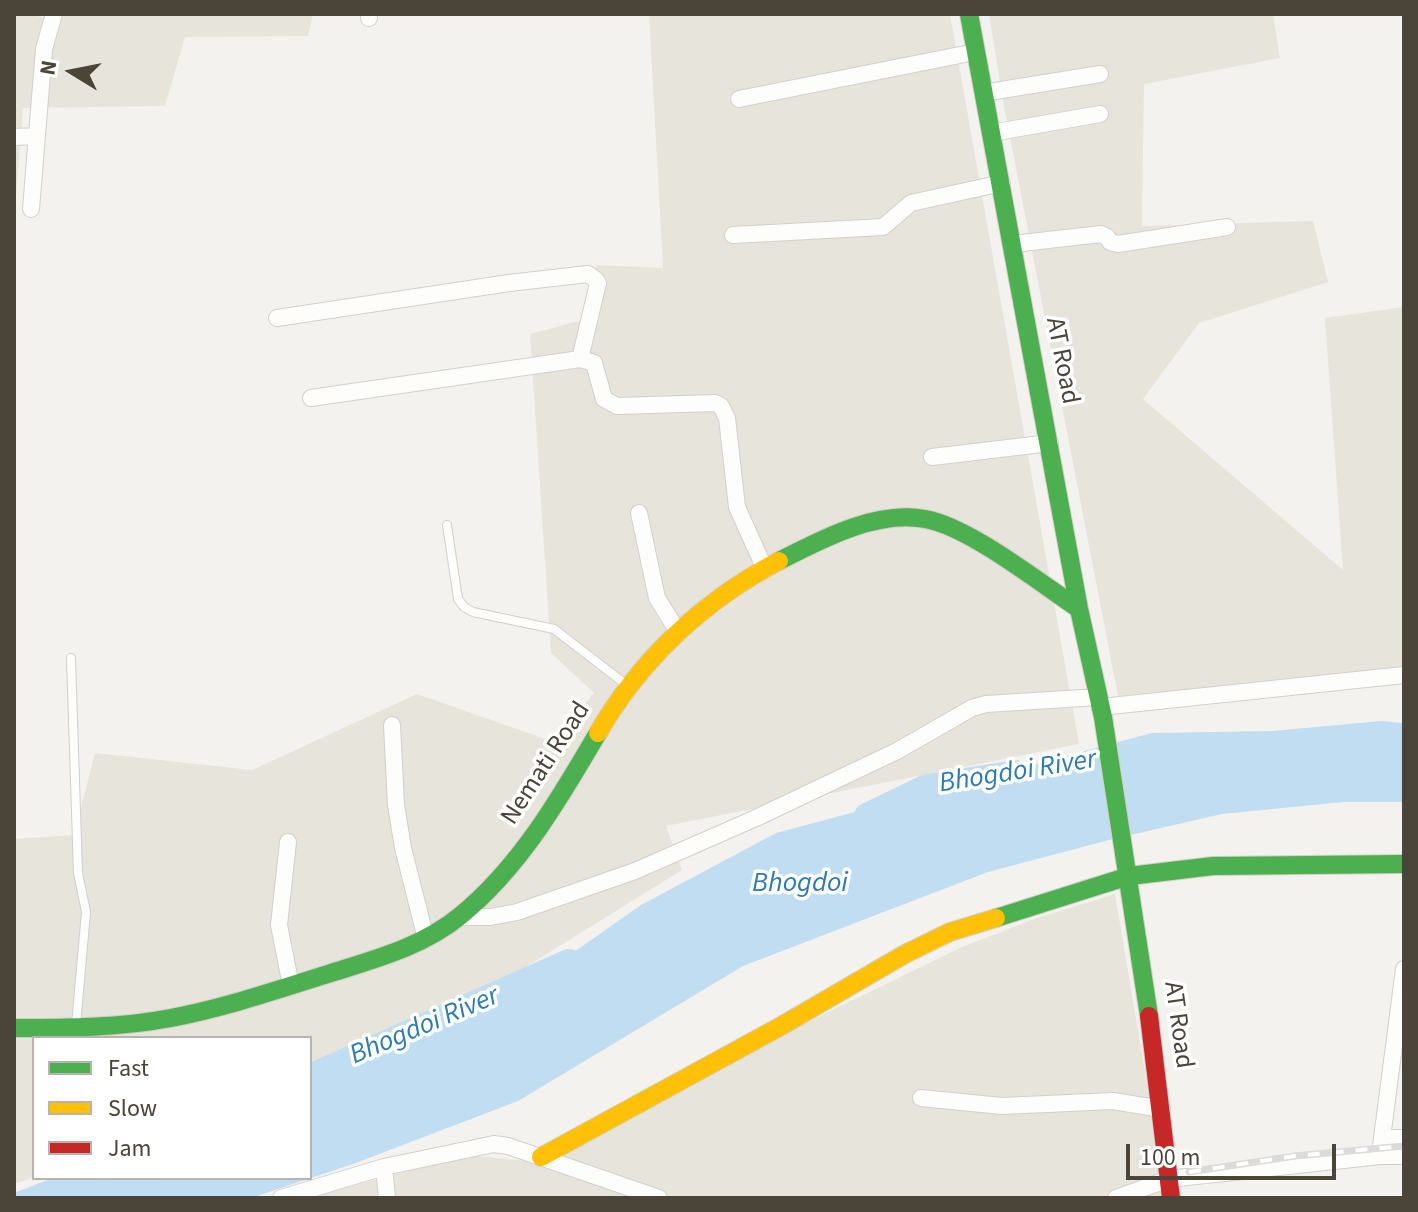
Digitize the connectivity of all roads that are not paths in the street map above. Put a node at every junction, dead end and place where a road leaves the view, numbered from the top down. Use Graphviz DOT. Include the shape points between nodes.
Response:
graph roads {
  1 [pos="54,14"];
  2 [pos="969,14"];
  3 [pos="975,52"];
  4 [pos="1100,74"];
  5 [pos="983,93"];
  6 [pos="739,99"];
  7 [pos="1100,114"];
  8 [pos="991,133"];
  9 [pos="37,136"];
  10 [pos="14,137"];
  11 [pos="1002,183"];
  12 [pos="31,209"];
  13 [pos="1227,227"];
  14 [pos="733,235"];
  15 [pos="1013,244"];
  16 [pos="277,318"];
  17 [pos="580,359"];
  18 [pos="311,398"];
  19 [pos="1050,443"];
  20 [pos="932,457"];
  21 [pos="639,513"];
  22 [pos="447,525"];
  23 [pos="764,567"];
  24 [pos="1079,609"];
  25 [pos="678,632"];
  26 [pos="71,658"];
  27 [pos="1404,675"];
  28 [pos="628,686"];
  29 [pos="1100,707"];
  30 [pos="392,725"];
  31 [pos="288,842"];
  32 [pos="1404,864"];
  33 [pos="1128,868"];
  34 [pos="460,917"];
  35 [pos="426,939"];
  36 [pos="1404,969"];
  37 [pos="291,986"];
  38 [pos="76,1026"];
  39 [pos="14,1028"];
  40 [pos="921,1098"];
  41 [pos="1162,1109"];
  42 [pos="1382,1138"];
  43 [pos="1404,1138"];
  44 [pos="1380,1156"];
  45 [pos="1404,1156"];
  46 [pos="541,1157"];
  47 [pos="384,1167"];
  48 [pos="1170,1189"];
  49 [pos="281,1198"];
  50 [pos="387,1198"];
  51 [pos="659,1198"];
  52 [pos="1116,1198"];
  1 -- 9 [label="street" via="44,49"];
  2 -- 3 [label="street, AT Road"];
  3 -- 5 [label="street, AT Road"];
  3 -- 6 [label="street"];
  4 -- 5 [label="street"];
  5 -- 8 [label="street, AT Road"];
  7 -- 8 [label="street"];
  8 -- 11 [label="street, AT Road"];
  9 -- 10 [label="street"];
  9 -- 12 [label="street"];
  11 -- 14 [label="street" via="911,203 883,227"];
  11 -- 15 [label="street, AT Road"];
  13 -- 15 [label="street" via="1118,244 1101,234"];
  15 -- 19 [label="street, AT Road"];
  16 -- 17 [label="street" via="588,274 598,283"];
  17 -- 18 [label="street"];
  17 -- 23 [label="street" via="594,363 610,404 721,406 727,418 737,507"];
  19 -- 20 [label="street"];
  19 -- 24 [label="street, AT Road"];
  21 -- 25 [label="street" via="657,598"];
  22 -- 28 [label="lane" via="458,599 464,607 554,629"];
  23 -- 24 [label="street, Nemati Road" via="859,525 889,516 928,517 958,529"];
  23 -- 25 [label="street, Nemati Road"];
  24 -- 29 [label="street, AT Road"];
  25 -- 28 [label="street, Nemati Road"];
  26 -- 38 [label="lane" via="78,873 86,912"];
  27 -- 29 [label="street"];
  28 -- 34 [label="street, Nemati Road" via="521,852"];
  29 -- 33 [label="street, AT Road"];
  29 -- 34 [label="street" via="972,708 897,751 635,871 517,912"];
  30 -- 35 [label="street" via="396,805"];
  31 -- 37 [label="street" via="279,925"];
  32 -- 33 [label="street"];
  33 -- 41 [label="street, AT Road"];
  33 -- 46 [label="street" via="929,941"];
  34 -- 35 [label="street, Nemati Road"];
  35 -- 37 [label="street, Nemati Road"];
  36 -- 42 [label="street"];
  37 -- 38 [label="street, Nemati Road" via="147,1022"];
  38 -- 39 [label="street, Nemati Road"];
  40 -- 41 [label="street" via="1002,1106 1113,1101"];
  41 -- 48 [label="street, AT Road"];
  42 -- 43 [label="street"];
  42 -- 44 [label="street"];
  44 -- 45 [label="street"];
  44 -- 48 [label="street"];
  46 -- 47 [label="street" via="494,1144"];
  46 -- 51 [label="street"];
  47 -- 49 [label="street"];
  47 -- 50 [label="street"];
  48 -- 52 [label="street"];
}
